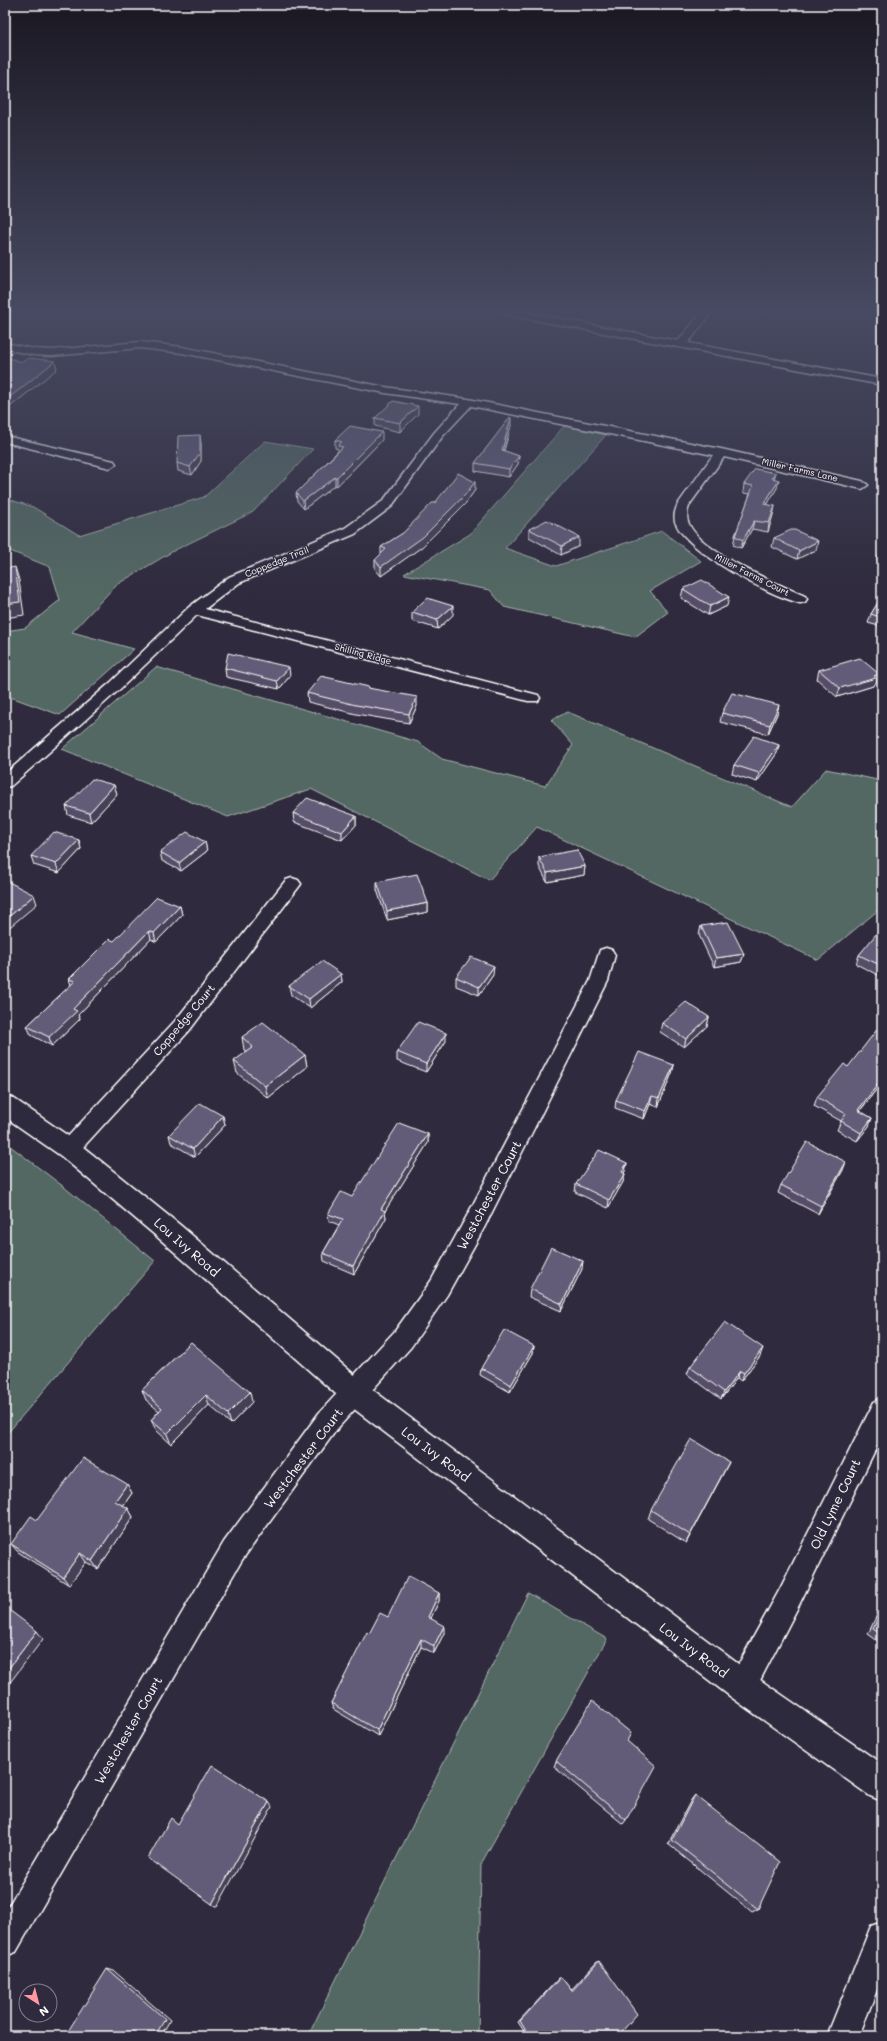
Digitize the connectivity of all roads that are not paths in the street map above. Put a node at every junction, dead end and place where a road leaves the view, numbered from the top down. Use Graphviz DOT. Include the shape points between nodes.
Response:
graph roads {
  1 [pos="463,407"];
  2 [pos="495,407"];
  3 [pos="5,439"];
  4 [pos="721,452"];
  5 [pos="110,464"];
  6 [pos="862,485"];
  7 [pos="800,599"];
  8 [pos="194,610"];
  9 [pos="533,698"];
  10 [pos="5,782"];
  11 [pos="292,884"];
  12 [pos="606,955"];
  13 [pos="5,1105"];
  14 [pos="69,1149"];
  15 [pos="355,1393"];
  16 [pos="882,1410"];
  17 [pos="742,1686"];
  18 [pos="882,1784"];
  19 [pos="882,1937"];
  20 [pos="5,1941"];
  21 [pos="843,2036"];
  1 -- 8 [label="street, Coppedge Trail" via="438,435 387,504 370,518 330,540 234,580"];
  2 -- 4 [label="street, Miller Farms Lane"];
  3 -- 5 [label="street"];
  4 -- 6 [label="street, Miller Farms Lane"];
  4 -- 7 [label="street, Miller Farms Court" via="685,502 681,511 681,521 694,541 704,550"];
  8 -- 9 [label="street, Shilling Ridge"];
  8 -- 10 [label="street, Coppedge Trail" via="115,686"];
  11 -- 14 [label="street, Coppedge Court" via="182,1026"];
  12 -- 15 [label="street, Westchester Court" via="599,981 439,1288 403,1339"];
  13 -- 14 [label="street, Lou Ivy Road"];
  14 -- 15 [label="street, Lou Ivy Road" via="171,1233"];
  15 -- 17 [label="street, Lou Ivy Road"];
  15 -- 20 [label="street, Westchester Court" via="328,1421 233,1551"];
  16 -- 17 [label="street, Old Lyme Court" via="789,1598"];
  17 -- 18 [label="street, Lou Ivy Road"];
  19 -- 21 [label="street"];
}
